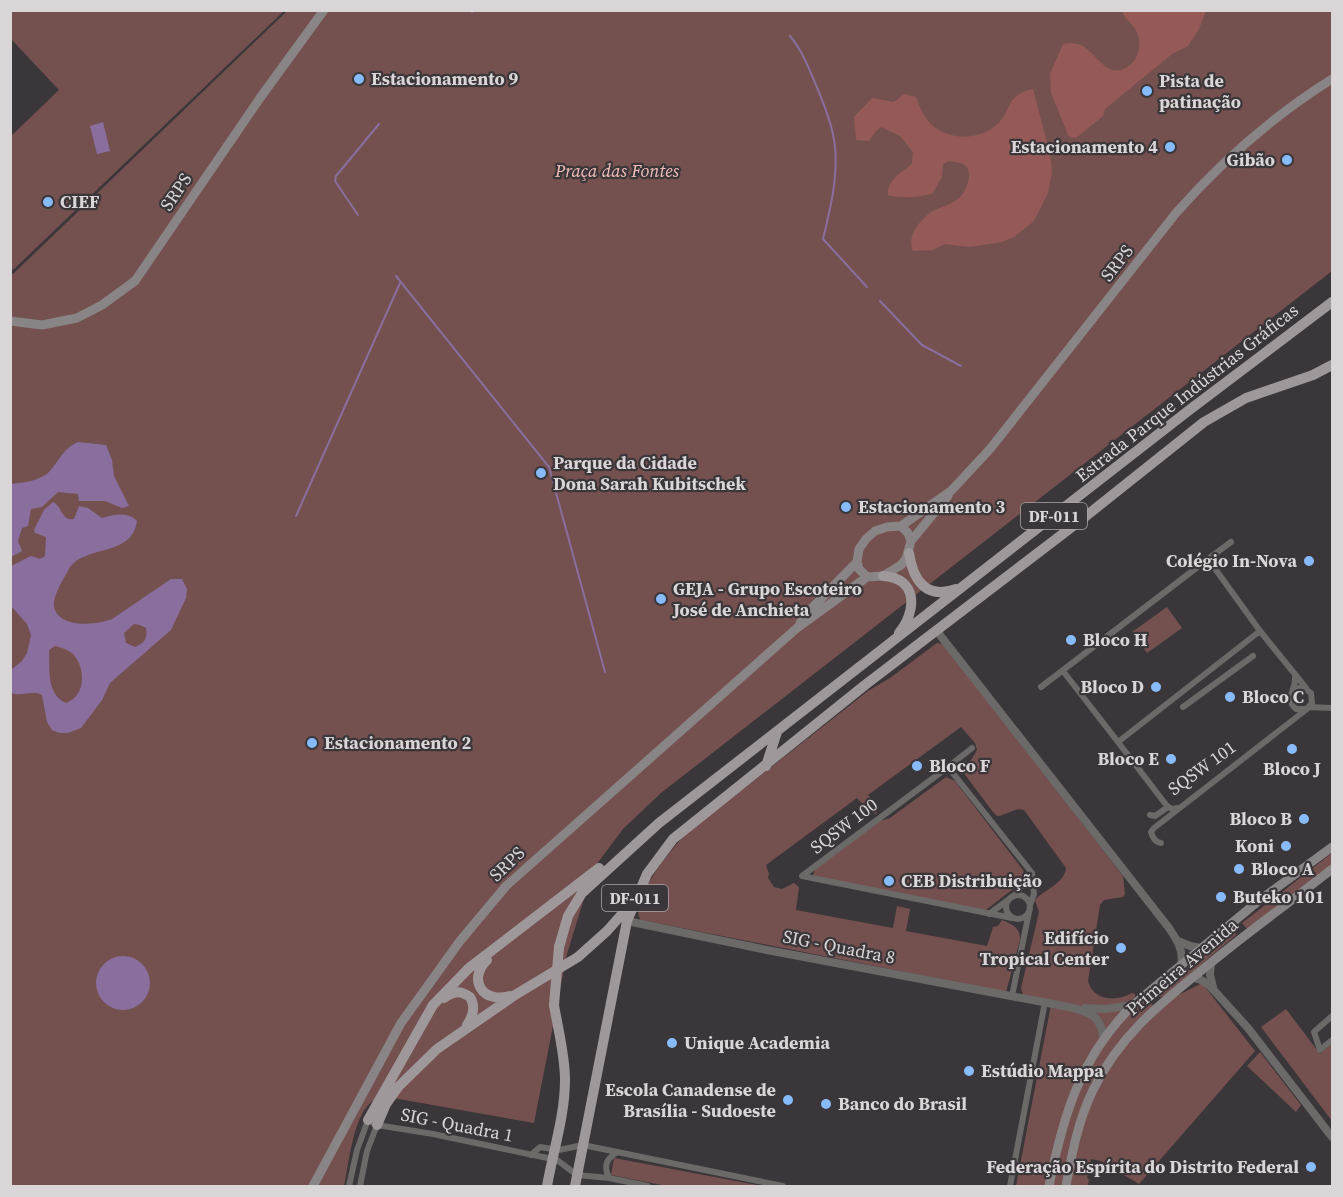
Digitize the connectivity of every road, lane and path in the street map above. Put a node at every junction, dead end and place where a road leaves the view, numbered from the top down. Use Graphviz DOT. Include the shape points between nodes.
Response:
graph roads {
  1 [pos="324,10"];
  2 [pos="1332,79"];
  3 [pos="1332,302"];
  4 [pos="10,321"];
  5 [pos="1332,365"];
  6 [pos="951,491"];
  7 [pos="901,526"];
  8 [pos="1231,542"];
  9 [pos="910,547"];
  10 [pos="1208,559"];
  11 [pos="857,562"];
  12 [pos="884,576"];
  13 [pos="867,577"];
  14 [pos="970,582"];
  15 [pos="797,628"];
  16 [pos="936,630"];
  17 [pos="1260,630"];
  18 [pos="892,642"];
  19 [pos="1253,656"];
  20 [pos="1063,671"];
  21 [pos="1204,673"];
  22 [pos="1295,674"];
  23 [pos="1215,684"];
  24 [pos="1041,687"];
  25 [pos="1306,688"];
  26 [pos="1294,689"];
  27 [pos="1312,698"];
  28 [pos="1183,707"];
  29 [pos="1293,707"];
  30 [pos="1308,708"];
  31 [pos="1330,708"];
  32 [pos="1290,722"];
  33 [pos="777,732"];
  34 [pos="1118,742"];
  35 [pos="972,748"];
  36 [pos="766,766"];
  37 [pos="948,766"];
  38 [pos="1168,807"];
  39 [pos="1178,808"];
  40 [pos="1150,815"];
  41 [pos="659,823"];
  42 [pos="1161,843"];
  43 [pos="1332,847"];
  44 [pos="1332,868"];
  45 [pos="1032,873"];
  46 [pos="1014,896"];
  47 [pos="634,900"];
  48 [pos="1008,900"];
  49 [pos="1030,904"];
  50 [pos="1029,912"];
  51 [pos="989,914"];
  52 [pos="1014,918"];
  53 [pos="627,921"];
  54 [pos="1233,924"];
  55 [pos="1024,934"];
  56 [pos="508,939"];
  57 [pos="1241,939"];
  58 [pos="1177,940"];
  59 [pos="1201,948"];
  60 [pos="1211,963"];
  61 [pos="1181,965"];
  62 [pos="1192,977"];
  63 [pos="1155,988"];
  64 [pos="1214,990"];
  65 [pos="515,995"];
  66 [pos="1012,996"];
  67 [pos="1163,1000"];
  68 [pos="1045,1002"];
  69 [pos="433,1005"];
  70 [pos="1133,1005"];
  71 [pos="1070,1007"];
  72 [pos="1332,1016"];
  73 [pos="466,1028"];
  74 [pos="1103,1037"];
  75 [pos="1332,1040"];
  76 [pos="372,1123"];
  77 [pos="1332,1137"];
  78 [pos="583,1145"];
  79 [pos="616,1153"];
  80 [pos="554,1156"];
  81 [pos="577,1175"];
  82 [pos="609,1178"];
  83 [pos="313,1186"];
  84 [pos="349,1186"];
  85 [pos="360,1186"];
  86 [pos="547,1186"];
  87 [pos="575,1186"];
  88 [pos="648,1186"];
  89 [pos="783,1186"];
  90 [pos="1010,1186"];
  91 [pos="1049,1186"];
  92 [pos="1066,1186"];
  1 -- 4 [label="main road, SRPS" via="135,281 77,318 42,325"];
  2 -- 6 [label="main road, SRPS" via="1281,114 1208,178 990,449"];
  3 -- 14 [label="main road, Estrada Parque Indústrias Gráficas / DF-011"];
  5 -- 16 [label="main road, Estrada Parque Indústrias Gráficas / DF-011" via="1246,398 1204,422"];
  6 -- 7 [label="main road, SRPS"];
  6 -- 9 [label="main road, SRPS"];
  7 -- 9 [label="main road" via="908,533"];
  7 -- 11 [label="main road, SRPS" via="875,531 859,549"];
  8 -- 10 [label="street"];
  9 -- 12 [label="main road, SRPS" via="901,565"];
  9 -- 14 [label="main road" via="914,573 928,589 947,592"];
  10 -- 17 [label="street"];
  10 -- 20 [label="street"];
  11 -- 13 [label="main road"];
  11 -- 15 [label="main road, SRPS" via="809,610"];
  12 -- 13 [label="main road"];
  12 -- 18 [label="main road" via="898,578 912,601 908,620"];
  13 -- 15 [label="main road, SRPS"];
  14 -- 18 [label="main road, Estrada Parque Indústrias Gráficas / DF-011"];
  15 -- 83 [label="main road, SRPS" via="506,886 460,940 401,1023"];
  16 -- 36 [label="main road, Estrada Parque Indústrias Gráficas / DF-011"];
  16 -- 58 [label="street"];
  17 -- 21 [label="street"];
  17 -- 22 [label="street"];
  18 -- 33 [label="main road, Estrada Parque Indústrias Gráficas / DF-011"];
  19 -- 23 [label="street"];
  20 -- 24 [label="street"];
  20 -- 34 [label="street, SQSW 101"];
  21 -- 23 [label="street"];
  21 -- 34 [label="street"];
  22 -- 25 [label="street"];
  22 -- 26 [label="street"];
  23 -- 28 [label="street"];
  25 -- 26 [label="street"];
  25 -- 27 [label="street"];
  26 -- 29 [label="street" via="1290,696"];
  27 -- 30 [label="street"];
  27 -- 31 [label="street"];
  29 -- 30 [label="street"];
  29 -- 32 [label="street"];
  30 -- 31 [label="street"];
  30 -- 32 [label="street, SQSW 101"];
  32 -- 39 [label="street, SQSW 101"];
  33 -- 36 [label="main road"];
  33 -- 41 [label="main road, Estrada Parque Indústrias Gráficas / DF-011"];
  34 -- 38 [label="street, SQSW 101"];
  35 -- 37 [label="street"];
  36 -- 47 [label="main road, Estrada Parque Indústrias Gráficas / DF-011" via="673,839"];
  37 -- 45 [label="street"];
  37 -- 51 [label="street, SQSW 100" via="802,876"];
  38 -- 39 [label="street, SQSW 101"];
  38 -- 40 [label="street"];
  39 -- 42 [label="street" via="1151,832 1154,840"];
  41 -- 56 [label="main road"];
  41 -- 80 [label="main road, Estrada Parque Indústrias Gráficas / DF-011, bridge" via="582,892 568,916 559,947 554,1005 565,1080"];
  43 -- 54 [label="main road, Primeira Avenida"];
  44 -- 57 [label="main road, Primeira Avenida"];
  45 -- 46 [label="street"];
  45 -- 49 [label="street" via="1034,894"];
  46 -- 48 [label="street"];
  46 -- 49 [label="street" via="1026,898"];
  47 -- 53 [label="main road, Estrada Parque Indústrias Gráficas / DF-011"];
  47 -- 65 [label="main road" via="578,957"];
  48 -- 51 [label="street"];
  48 -- 52 [label="street" via="1006,912"];
  49 -- 50 [label="street"];
  50 -- 52 [label="street" via="1024,918"];
  50 -- 55 [label="street"];
  51 -- 52 [label="street, SQSW 100"];
  52 -- 55 [label="street"];
  53 -- 66 [label="street, SIG - Quadra 8"];
  53 -- 78 [label="main road, Estrada Parque Indústrias Gráficas / DF-011"];
  54 -- 57 [label="main road" via="1241,930"];
  54 -- 59 [label="main road, Primeira Avenida"];
  55 -- 66 [label="street"];
  56 -- 65 [label="main road" via="482,965 478,978 490,997"];
  56 -- 69 [label="main road" via="469,968"];
  57 -- 60 [label="main road, Primeira Avenida"];
  58 -- 59 [label="street"];
  58 -- 61 [label="street" via="1182,951"];
  59 -- 61 [label="main road, Primeira Avenida"];
  60 -- 62 [label="main road, Primeira Avenida"];
  60 -- 64 [label="street"];
  61 -- 63 [label="main road, Primeira Avenida"];
  62 -- 64 [label="street"];
  62 -- 67 [label="main road, Primeira Avenida"];
  63 -- 67 [label="main road" via="1155,997"];
  63 -- 70 [label="main road, Primeira Avenida"];
  64 -- 77 [label="street" via="1262,1045"];
  65 -- 73 [label="main road"];
  66 -- 68 [label="street, SIG - Quadra 8"];
  67 -- 92 [label="main road, Primeira Avenida" via="1125,1039 1093,1090 1079,1127"];
  68 -- 71 [label="street, SIG - Quadra 8"];
  68 -- 90 [label="street"];
  69 -- 73 [label="main road" via="452,992 470,997 473,1014"];
  69 -- 76 [label="main road"];
  70 -- 71 [label="street, SIG - Quadra 8" via="1106,1009"];
  70 -- 74 [label="main road, Primeira Avenida"];
  71 -- 74 [label="street, SIG - Quadra 8" via="1097,1019"];
  72 -- 75 [label="street" via="1314,1035 1320,1050"];
  73 -- 76 [label="main road" via="437,1049 398,1087"];
  74 -- 91 [label="main road, Primeira Avenida" via="1068,1107"];
  76 -- 80 [label="street, SIG - Quadra 1" via="531,1155"];
  76 -- 84 [label="street" via="359,1143"];
  76 -- 85 [label="street, SIG - Quadra 1"];
  78 -- 79 [label="street"];
  78 -- 80 [label="street" via="559,1150"];
  78 -- 81 [label="main road, Estrada Parque Indústrias Gráficas / DF-011"];
  79 -- 82 [label="street" via="607,1160"];
  79 -- 89 [label="street"];
  80 -- 81 [label="street"];
  80 -- 86 [label="main road, Estrada Parque Indústrias Gráficas / DF-011"];
  81 -- 82 [label="street"];
  81 -- 87 [label="main road, Estrada Parque Indústrias Gráficas / DF-011"];
  82 -- 88 [label="street"];
}
